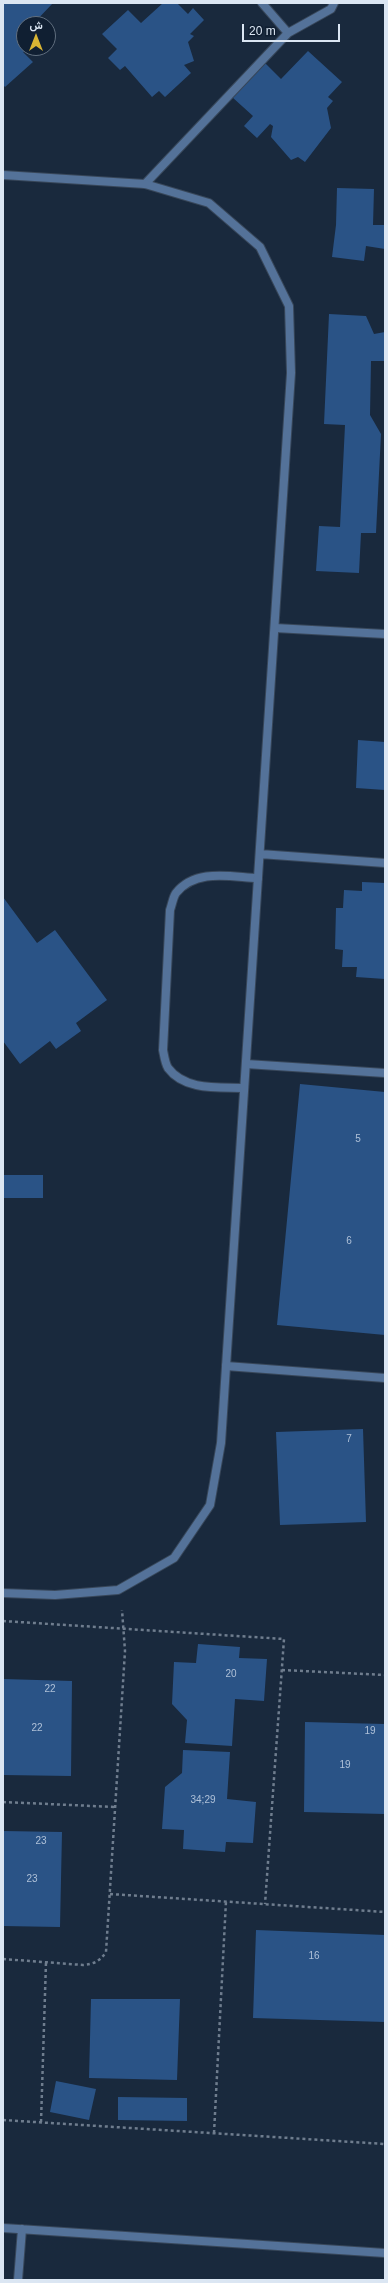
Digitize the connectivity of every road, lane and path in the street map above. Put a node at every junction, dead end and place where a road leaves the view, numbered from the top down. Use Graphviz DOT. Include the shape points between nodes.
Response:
graph roads {
  1 [pos="262,3"];
  2 [pos="334,3"];
  3 [pos="288,33"];
  4 [pos="3,175"];
  5 [pos="145,184"];
  6 [pos="275,628"];
  7 [pos="385,634"];
  8 [pos="260,854"];
  9 [pos="385,863"];
  10 [pos="258,878"];
  11 [pos="246,1064"];
  12 [pos="385,1073"];
  13 [pos="244,1088"];
  14 [pos="226,1366"];
  15 [pos="385,1378"];
  16 [pos="118,1590"];
  17 [pos="3,1593"];
  18 [pos="3,1621"];
  19 [pos="124,1630"];
  20 [pos="282,1670"];
  21 [pos="385,1675"];
  22 [pos="3,1802"];
  23 [pos="115,1808"];
  24 [pos="110,1894"];
  25 [pos="226,1901"];
  26 [pos="265,1904"];
  27 [pos="385,1912"];
  28 [pos="3,1959"];
  29 [pos="46,1962"];
  30 [pos="3,2120"];
  31 [pos="41,2122"];
  32 [pos="214,2133"];
  33 [pos="385,2144"];
  34 [pos="3,2228"];
  35 [pos="22,2229"];
  36 [pos="385,2254"];
  37 [pos="18,2280"];
  1 -- 3 [label="street"];
  2 -- 3 [label="street" via="331,9"];
  3 -- 5 [label="street"];
  4 -- 5 [label="street"];
  5 -- 6 [label="street" via="209,203 232,222 260,246 289,306 291,373"];
  6 -- 7 [label="street"];
  6 -- 8 [label="street"];
  8 -- 9 [label="street"];
  8 -- 10 [label="street"];
  10 -- 11 [label="street"];
  10 -- 13 [label="street" via="206,875 189,881 176,894 170,910 163,1050 168,1067 181,1080 199,1086"];
  11 -- 12 [label="street"];
  11 -- 13 [label="street"];
  13 -- 14 [label="street"];
  14 -- 15 [label="street"];
  14 -- 16 [label="street" via="221,1443 210,1505 174,1558"];
  16 -- 17 [label="street" via="55,1595"];
  16 -- 19 [label="path"];
  18 -- 19 [label="path"];
  19 -- 20 [label="path" via="284,1639"];
  19 -- 23 [label="path" via="125,1651"];
  20 -- 21 [label="path"];
  20 -- 26 [label="path"];
  22 -- 23 [label="path"];
  23 -- 24 [label="path"];
  24 -- 25 [label="path"];
  24 -- 29 [label="path" via="106,1952 101,1959 93,1964 83,1965"];
  25 -- 26 [label="path"];
  25 -- 32 [label="path"];
  26 -- 27 [label="path"];
  28 -- 29 [label="path"];
  29 -- 31 [label="path"];
  30 -- 31 [label="path"];
  31 -- 32 [label="path"];
  32 -- 33 [label="path"];
  34 -- 35 [label="street"];
  35 -- 36 [label="street"];
  35 -- 37 [label="street"];
}
